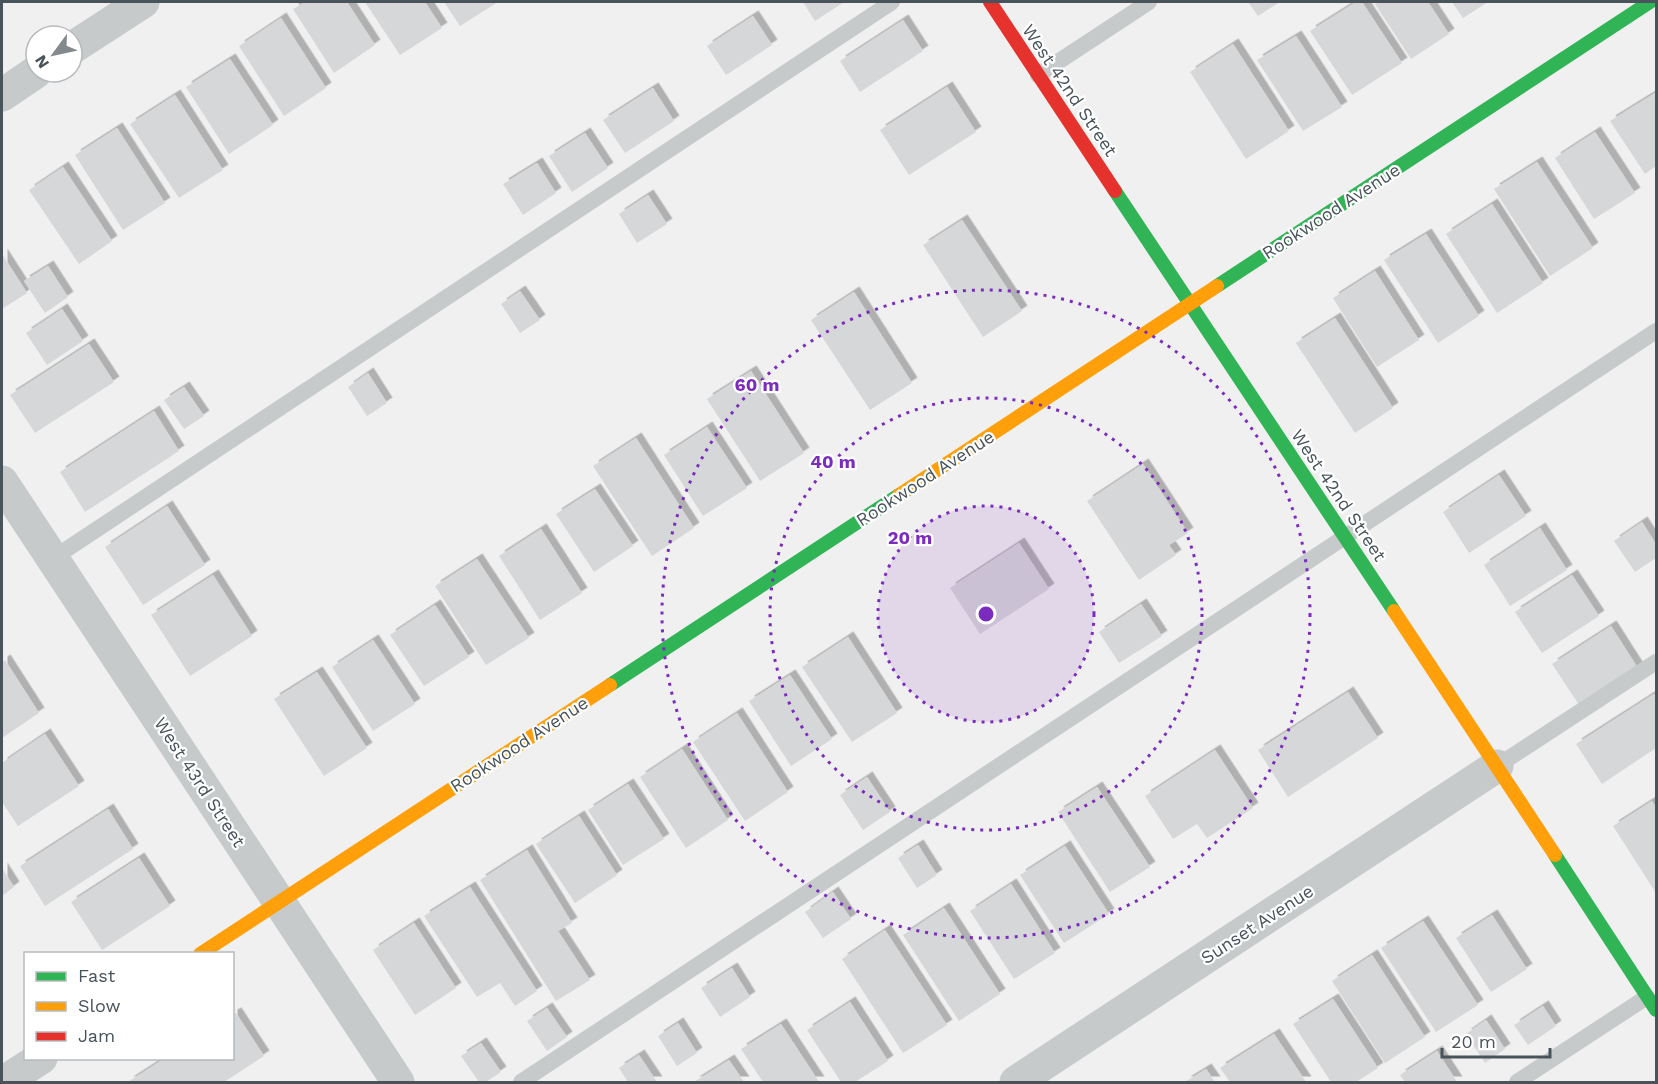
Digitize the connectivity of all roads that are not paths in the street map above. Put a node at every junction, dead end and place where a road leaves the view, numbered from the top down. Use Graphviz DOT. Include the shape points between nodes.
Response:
graph roads {
  1 [pos="143,2"];
  2 [pos="891,2"];
  3 [pos="990,2"];
  4 [pos="1149,2"];
  5 [pos="1650,2"];
  6 [pos="84,40"];
  7 [pos="1038,75"];
  8 [pos="24,80"];
  9 [pos="2,95"];
  10 [pos="1190,304"];
  11 [pos="1656,331"];
  12 [pos="2,482"];
  13 [pos="1345,536"];
  14 [pos="52,559"];
  15 [pos="1656,662"];
  16 [pos="1497,766"];
  17 [pos="278,902"];
  18 [pos="203,952"];
  19 [pos="1653,999"];
  20 [pos="39,1060"];
  21 [pos="4,1083"];
  22 [pos="398,1083"];
  23 [pos="521,1083"];
  24 [pos="1016,1083"];
  25 [pos="1517,1083"];
  1 -- 6 [label="street"];
  2 -- 14 [label="lane"];
  3 -- 7 [label="street, West 42nd Street"];
  4 -- 7 [label="lane"];
  5 -- 10 [label="street, Rookwood Avenue"];
  7 -- 10 [label="street, West 42nd Street"];
  8 -- 9 [label="street"];
  10 -- 13 [label="street, West 42nd Street"];
  10 -- 17 [label="street, Rookwood Avenue"];
  11 -- 13 [label="lane"];
  12 -- 14 [label="street, West 43rd Street"];
  13 -- 16 [label="street, West 42nd Street"];
  13 -- 23 [label="lane"];
  14 -- 17 [label="street, West 43rd Street"];
  15 -- 16 [label="lane"];
  16 -- 19 [label="street, West 42nd Street"];
  16 -- 24 [label="street, Sunset Avenue"];
  17 -- 18 [label="street, Rookwood Avenue"];
  17 -- 22 [label="street, West 43rd Street"];
  19 -- 25 [label="lane"];
  20 -- 21 [label="street"];
}
